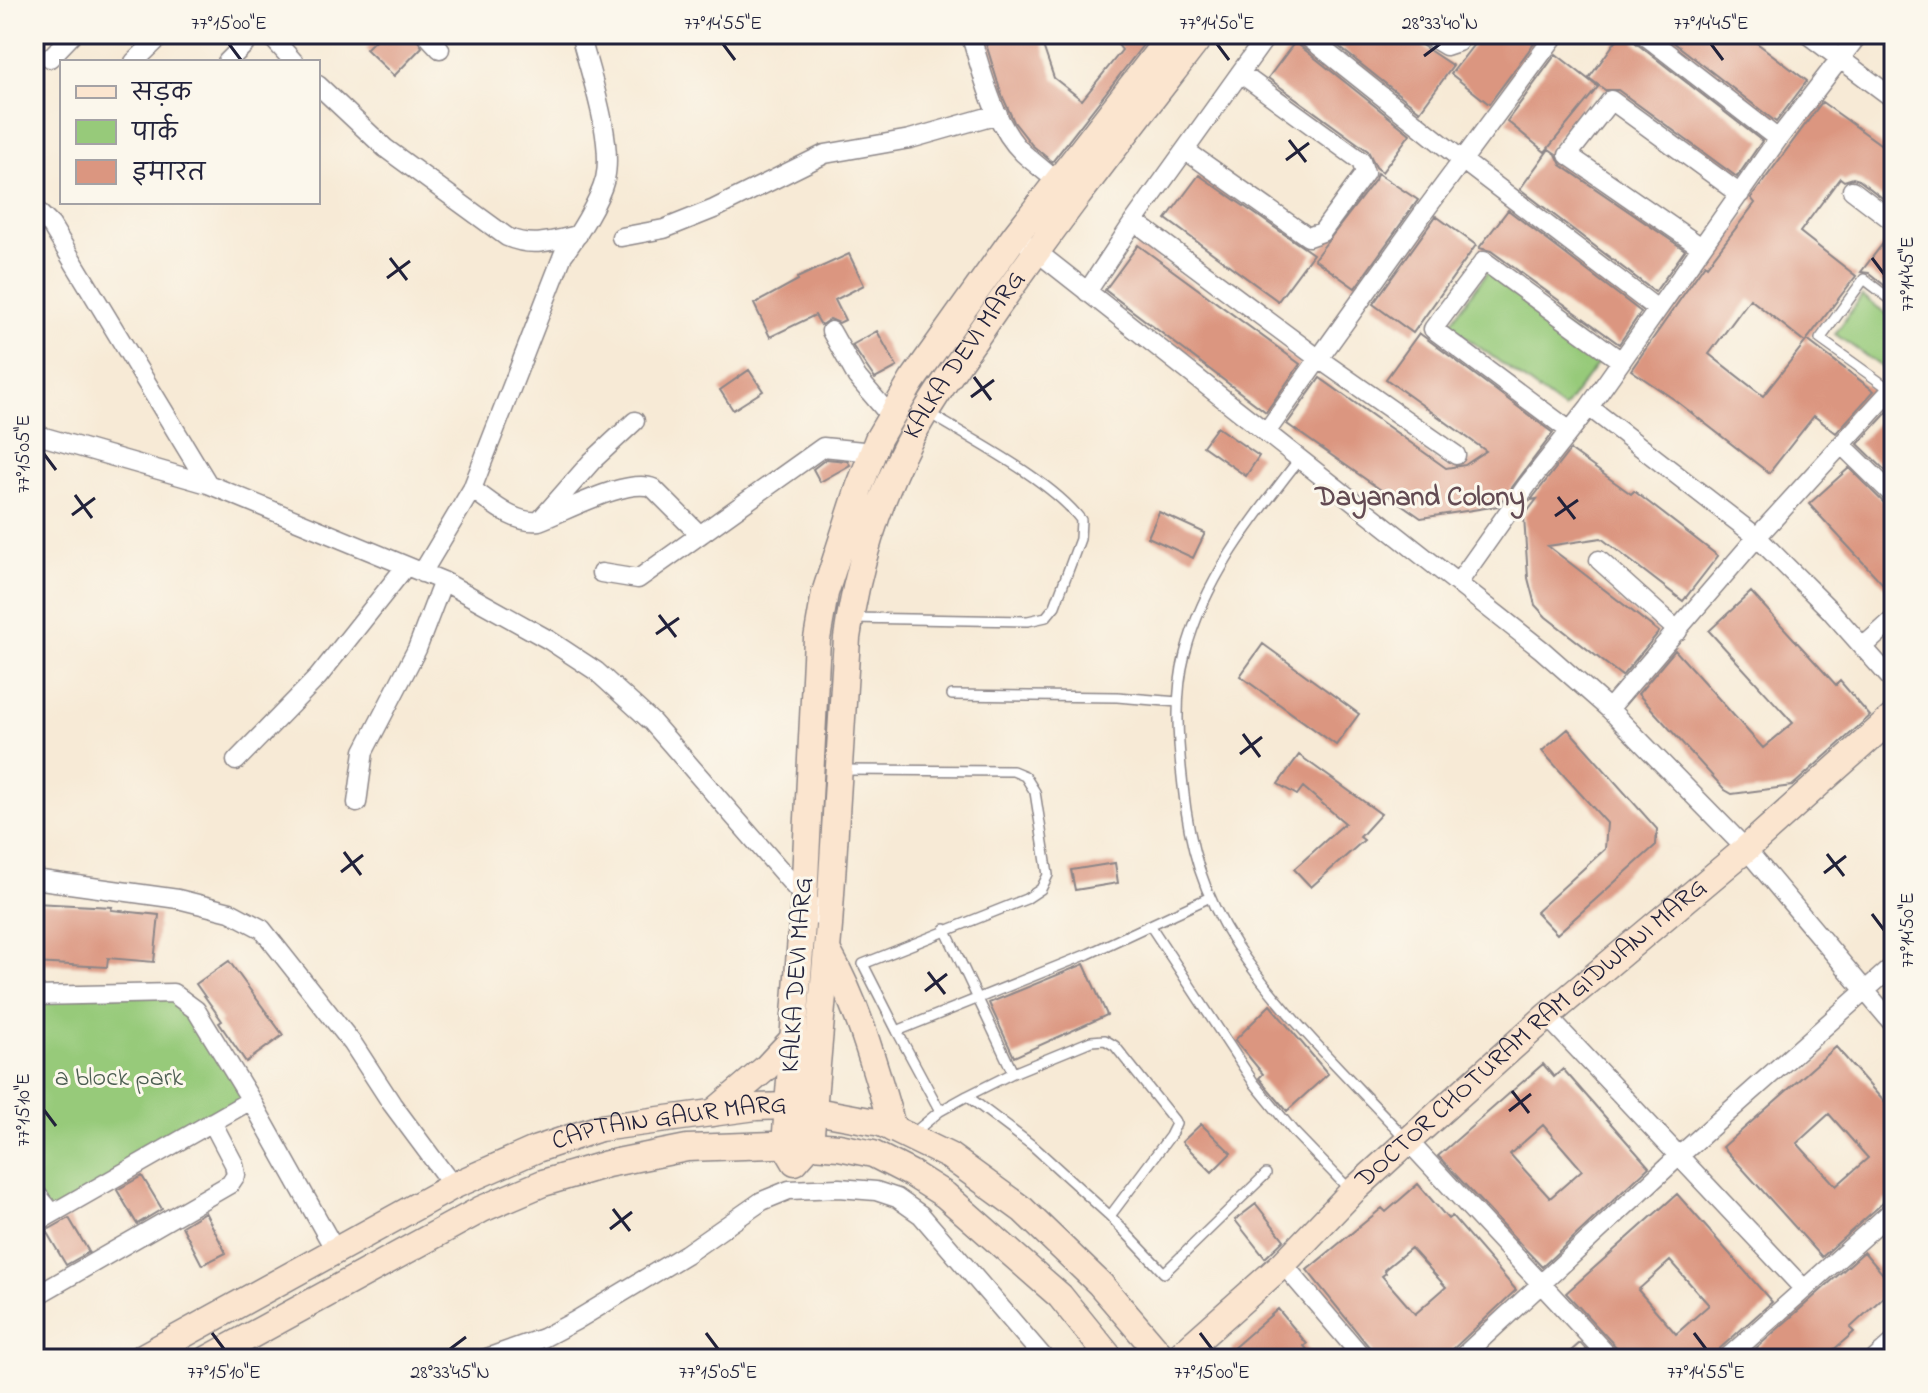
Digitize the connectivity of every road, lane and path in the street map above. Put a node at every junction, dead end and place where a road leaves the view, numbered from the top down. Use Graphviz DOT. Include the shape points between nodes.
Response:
graph roads {
  1 [pos="73,34"];
  2 [pos="163,34"];
  3 [pos="255,34"];
  4 [pos="269,34"];
  5 [pos="426,34"];
  6 [pos="580,34"];
  7 [pos="970,34"];
  8 [pos="1172,34"];
  9 [pos="1202,34"];
  10 [pos="1268,34"];
  11 [pos="1304,34"];
  12 [pos="1426,34"];
  13 [pos="1464,34"];
  14 [pos="1556,34"];
  15 [pos="1643,34"];
  16 [pos="1807,34"];
  17 [pos="1859,34"];
  18 [pos="440,49"];
  19 [pos="50,58"];
  20 [pos="1839,58"];
  21 [pos="136,60"];
  22 [pos="229,60"];
  23 [pos="292,60"];
  24 [pos="1240,73"];
  25 [pos="320,87"];
  26 [pos="1894,99"];
  27 [pos="998,114"];
  28 [pos="1778,139"];
  29 [pos="1185,150"];
  30 [pos="1462,160"];
  31 [pos="1057,181"];
  32 [pos="1852,190"];
  33 [pos="1740,194"];
  34 [pos="34,208"];
  35 [pos="1134,221"];
  36 [pos="1894,222"];
  37 [pos="578,235"];
  38 [pos="621,237"];
  39 [pos="1026,243"];
  40 [pos="1701,247"];
  41 [pos="1087,292"];
  42 [pos="1894,302"];
  43 [pos="1657,309"];
  44 [pos="831,331"];
  45 [pos="1319,359"];
  46 [pos="1621,361"];
  47 [pos="1893,390"];
  48 [pos="1589,407"];
  49 [pos="927,412"];
  50 [pos="891,417"];
  51 [pos="635,421"];
  52 [pos="1267,431"];
  53 [pos="1570,431"];
  54 [pos="34,434"];
  55 [pos="1842,445"];
  56 [pos="873,452"];
  57 [pos="1456,455"];
  58 [pos="1301,457"];
  59 [pos="208,484"];
  60 [pos="472,489"];
  61 [pos="1894,496"];
  62 [pos="539,521"];
  63 [pos="700,535"];
  64 [pos="1757,537"];
  65 [pos="1599,560"];
  66 [pos="414,570"];
  67 [pos="601,573"];
  68 [pos="443,581"];
  69 [pos="1458,583"];
  70 [pos="850,618"];
  71 [pos="1894,619"];
  72 [pos="1678,631"];
  73 [pos="1863,647"];
  74 [pos="1894,682"];
  75 [pos="952,695"];
  76 [pos="1178,702"];
  77 [pos="1609,709"];
  78 [pos="1894,716"];
  79 [pos="236,761"];
  80 [pos="839,770"];
  81 [pos="357,803"];
  82 [pos="1746,849"];
  83 [pos="34,879"];
  84 [pos="804,898"];
  85 [pos="1208,898"];
  86 [pos="1150,925"];
  87 [pos="945,929"];
  88 [pos="840,953"];
  89 [pos="1894,965"];
  90 [pos="1865,992"];
  91 [pos="34,996"];
  92 [pos="977,999"];
  93 [pos="1547,1016"];
  94 [pos="1894,1025"];
  95 [pos="897,1031"];
  96 [pos="793,1039"];
  97 [pos="1013,1073"];
  98 [pos="967,1096"];
  99 [pos="251,1100"];
  100 [pos="801,1107"];
  101 [pos="940,1111"];
  102 [pos="713,1113"];
  103 [pos="212,1122"];
  104 [pos="901,1133"];
  105 [pos="1408,1141"];
  106 [pos="797,1151"];
  107 [pos="1679,1156"];
  108 [pos="1266,1174"];
  109 [pos="453,1186"];
  110 [pos="789,1190"];
  111 [pos="34,1191"];
  112 [pos="1352,1192"];
  113 [pos="1894,1209"];
  114 [pos="52,1213"];
  115 [pos="1110,1216"];
  116 [pos="34,1224"];
  117 [pos="335,1250"];
  118 [pos="1283,1264"];
  119 [pos="1541,1285"];
  120 [pos="1803,1288"];
  121 [pos="34,1297"];
  122 [pos="1894,1342"];
  123 [pos="139,1359"];
  124 [pos="208,1359"];
  125 [pos="484,1359"];
  126 [pos="1045,1359"];
  127 [pos="1111,1359"];
  128 [pos="1164,1359"];
  129 [pos="1176,1359"];
  130 [pos="1364,1359"];
  131 [pos="1460,1359"];
  132 [pos="1611,1359"];
  133 [pos="1726,1359"];
  134 [pos="1875,1359"];
  1 -- 19 [label="street"];
  2 -- 21 [label="street"];
  3 -- 22 [label="street"];
  4 -- 23 [label="street"];
  5 -- 18 [label="street"];
  6 -- 37 [label="street" via="607,145 605,180"];
  7 -- 27 [label="street"];
  8 -- 31 [label="street, KALKA DEVI MARG"];
  9 -- 39 [label="street, KALKA DEVI MARG"];
  10 -- 24 [label="street"];
  11 -- 30 [label="street"];
  12 -- 13 [label="street" via="1446,46"];
  14 -- 30 [label="street"];
  15 -- 28 [label="street"];
  16 -- 20 [label="street"];
  17 -- 20 [label="street"];
  20 -- 26 [label="street"];
  20 -- 28 [label="street"];
  24 -- 29 [label="street"];
  24 -- 29 [label="street" via="1361,161 1365,173 1322,232 1308,237"];
  25 -- 37 [label="street" via="385,148 507,237 535,244"];
  27 -- 31 [label="street" via="1022,153"];
  27 -- 38 [label="street" via="910,139 825,154 714,209 664,229"];
  28 -- 33 [label="street"];
  29 -- 35 [label="street"];
  30 -- 43 [label="street"];
  30 -- 45 [label="street"];
  31 -- 39 [label="street, KALKA DEVI MARG"];
  32 -- 36 [label="street"];
  33 -- 40 [label="street"];
  33 -- 40 [label="street" via="1611,100 1568,155"];
  34 -- 59 [label="street" via="51,225"];
  35 -- 41 [label="street"];
  35 -- 45 [label="street"];
  37 -- 60 [label="street" via="563,255"];
  39 -- 41 [label="street"];
  39 -- 49 [label="street, KALKA DEVI MARG"];
  39 -- 50 [label="street, KALKA DEVI MARG" via="912,381"];
  40 -- 43 [label="street"];
  41 -- 52 [label="street"];
  42 -- 47 [label="lane" via="1864,279 1820,339"];
  43 -- 46 [label="street"];
  44 -- 50 [label="street" via="857,377"];
  45 -- 52 [label="street"];
  45 -- 57 [label="street"];
  46 -- 48 [label="street"];
  46 -- 53 [label="street" via="1484,261 1433,329"];
  47 -- 55 [label="street"];
  48 -- 53 [label="street"];
  48 -- 64 [label="street"];
  49 -- 70 [label="street, KALKA DEVI MARG" via="887,491"];
  49 -- 70 [label="lane" via="1018,468 1081,520 1080,539 1055,606 1046,617 1028,621"];
  50 -- 56 [label="street, KALKA DEVI MARG"];
  51 -- 62 [label="street"];
  52 -- 58 [label="street"];
  53 -- 69 [label="street"];
  54 -- 59 [label="street"];
  55 -- 61 [label="street"];
  55 -- 64 [label="street"];
  56 -- 63 [label="street" via="823,447"];
  56 -- 84 [label="street, KALKA DEVI MARG" via="825,593 817,639"];
  58 -- 69 [label="street"];
  58 -- 76 [label="lane" via="1258,512 1209,590 1184,655"];
  59 -- 66 [label="street"];
  60 -- 62 [label="street" via="513,517"];
  60 -- 66 [label="street"];
  62 -- 63 [label="street" via="644,484"];
  63 -- 67 [label="street" via="638,579"];
  64 -- 72 [label="street"];
  64 -- 73 [label="street"];
  65 -- 72 [label="street"];
  66 -- 68 [label="street"];
  66 -- 79 [label="street"];
  68 -- 81 [label="street" via="417,649 364,751"];
  68 -- 84 [label="street" via="596,671 652,722"];
  69 -- 77 [label="street"];
  70 -- 80 [label="street, KALKA DEVI MARG"];
  71 -- 73 [label="street"];
  72 -- 77 [label="street"];
  73 -- 74 [label="street"];
  75 -- 76 [label="lane"];
  76 -- 85 [label="lane" via="1184,800"];
  77 -- 82 [label="street"];
  78 -- 82 [label="street, DOCTOR CHOTURAM RAM GIDWANI MARG"];
  80 -- 87 [label="lane" via="1013,771 1025,776 1035,792 1048,875 1041,889"];
  80 -- 88 [label="street, KALKA DEVI MARG"];
  82 -- 90 [label="street"];
  82 -- 93 [label="street, DOCTOR CHOTURAM RAM GIDWANI MARG"];
  83 -- 109 [label="street" via="178,899 230,912 262,929 353,1044"];
  84 -- 88 [label="street"];
  84 -- 96 [label="street, KALKA DEVI MARG"];
  85 -- 86 [label="lane"];
  85 -- 105 [label="lane" via="1236,946 1276,997"];
  86 -- 92 [label="lane"];
  86 -- 112 [label="lane" via="1254,1083"];
  87 -- 88 [label="lane"];
  87 -- 92 [label="lane"];
  88 -- 95 [label="lane"];
  88 -- 100 [label="street, KALKA DEVI MARG"];
  88 -- 104 [label="street"];
  89 -- 90 [label="street"];
  90 -- 94 [label="street"];
  90 -- 107 [label="street"];
  91 -- 99 [label="street" via="173,993 196,1010"];
  92 -- 95 [label="lane"];
  92 -- 97 [label="lane"];
  93 -- 105 [label="street, DOCTOR CHOTURAM RAM GIDWANI MARG"];
  93 -- 107 [label="street"];
  95 -- 101 [label="lane"];
  96 -- 100 [label="street, KALKA DEVI MARG"];
  96 -- 102 [label="street"];
  97 -- 98 [label="lane"];
  97 -- 115 [label="lane" via="1105,1040 1174,1120 1170,1136"];
  98 -- 101 [label="lane"];
  98 -- 115 [label="lane" via="1033,1146"];
  99 -- 103 [label="street"];
  99 -- 117 [label="street"];
  100 -- 102 [label="street, CAPTAIN GAUR MARG"];
  100 -- 104 [label="street, CAPTAIN GAUR MARG" via="881,1123"];
  100 -- 106 [label="street, KALKA DEVI MARG"];
  101 -- 104 [label="lane"];
  102 -- 109 [label="street, CAPTAIN GAUR MARG" via="600,1128"];
  103 -- 114 [label="street"];
  103 -- 121 [label="street" via="234,1164 236,1175 230,1184"];
  104 -- 128 [label="street, CAPTAIN GAUR MARG" via="949,1156 1023,1210 1100,1284"];
  105 -- 112 [label="street, DOCTOR CHOTURAM RAM GIDWANI MARG"];
  105 -- 119 [label="street"];
  106 -- 110 [label="street"];
  106 -- 124 [label="street, CAPTAIN GAUR MARG" via="687,1148 543,1183 482,1209"];
  106 -- 127 [label="street, CAPTAIN GAUR MARG" via="839,1147 873,1154 945,1195 1060,1296"];
  107 -- 119 [label="street"];
  107 -- 120 [label="street"];
  108 -- 115 [label="lane" via="1164,1273"];
  109 -- 117 [label="street, CAPTAIN GAUR MARG"];
  110 -- 125 [label="street" via="762,1201 575,1321"];
  110 -- 126 [label="street" via="839,1188 897,1198 921,1215"];
  111 -- 114 [label="street"];
  112 -- 118 [label="street, DOCTOR CHOTURAM RAM GIDWANI MARG"];
  113 -- 120 [label="street"];
  114 -- 116 [label="street"];
  117 -- 123 [label="street, CAPTAIN GAUR MARG"];
  118 -- 129 [label="street, DOCTOR CHOTURAM RAM GIDWANI MARG"];
  118 -- 130 [label="street"];
  119 -- 131 [label="street"];
  119 -- 132 [label="street"];
  120 -- 133 [label="street"];
  122 -- 134 [label="street"];
}
